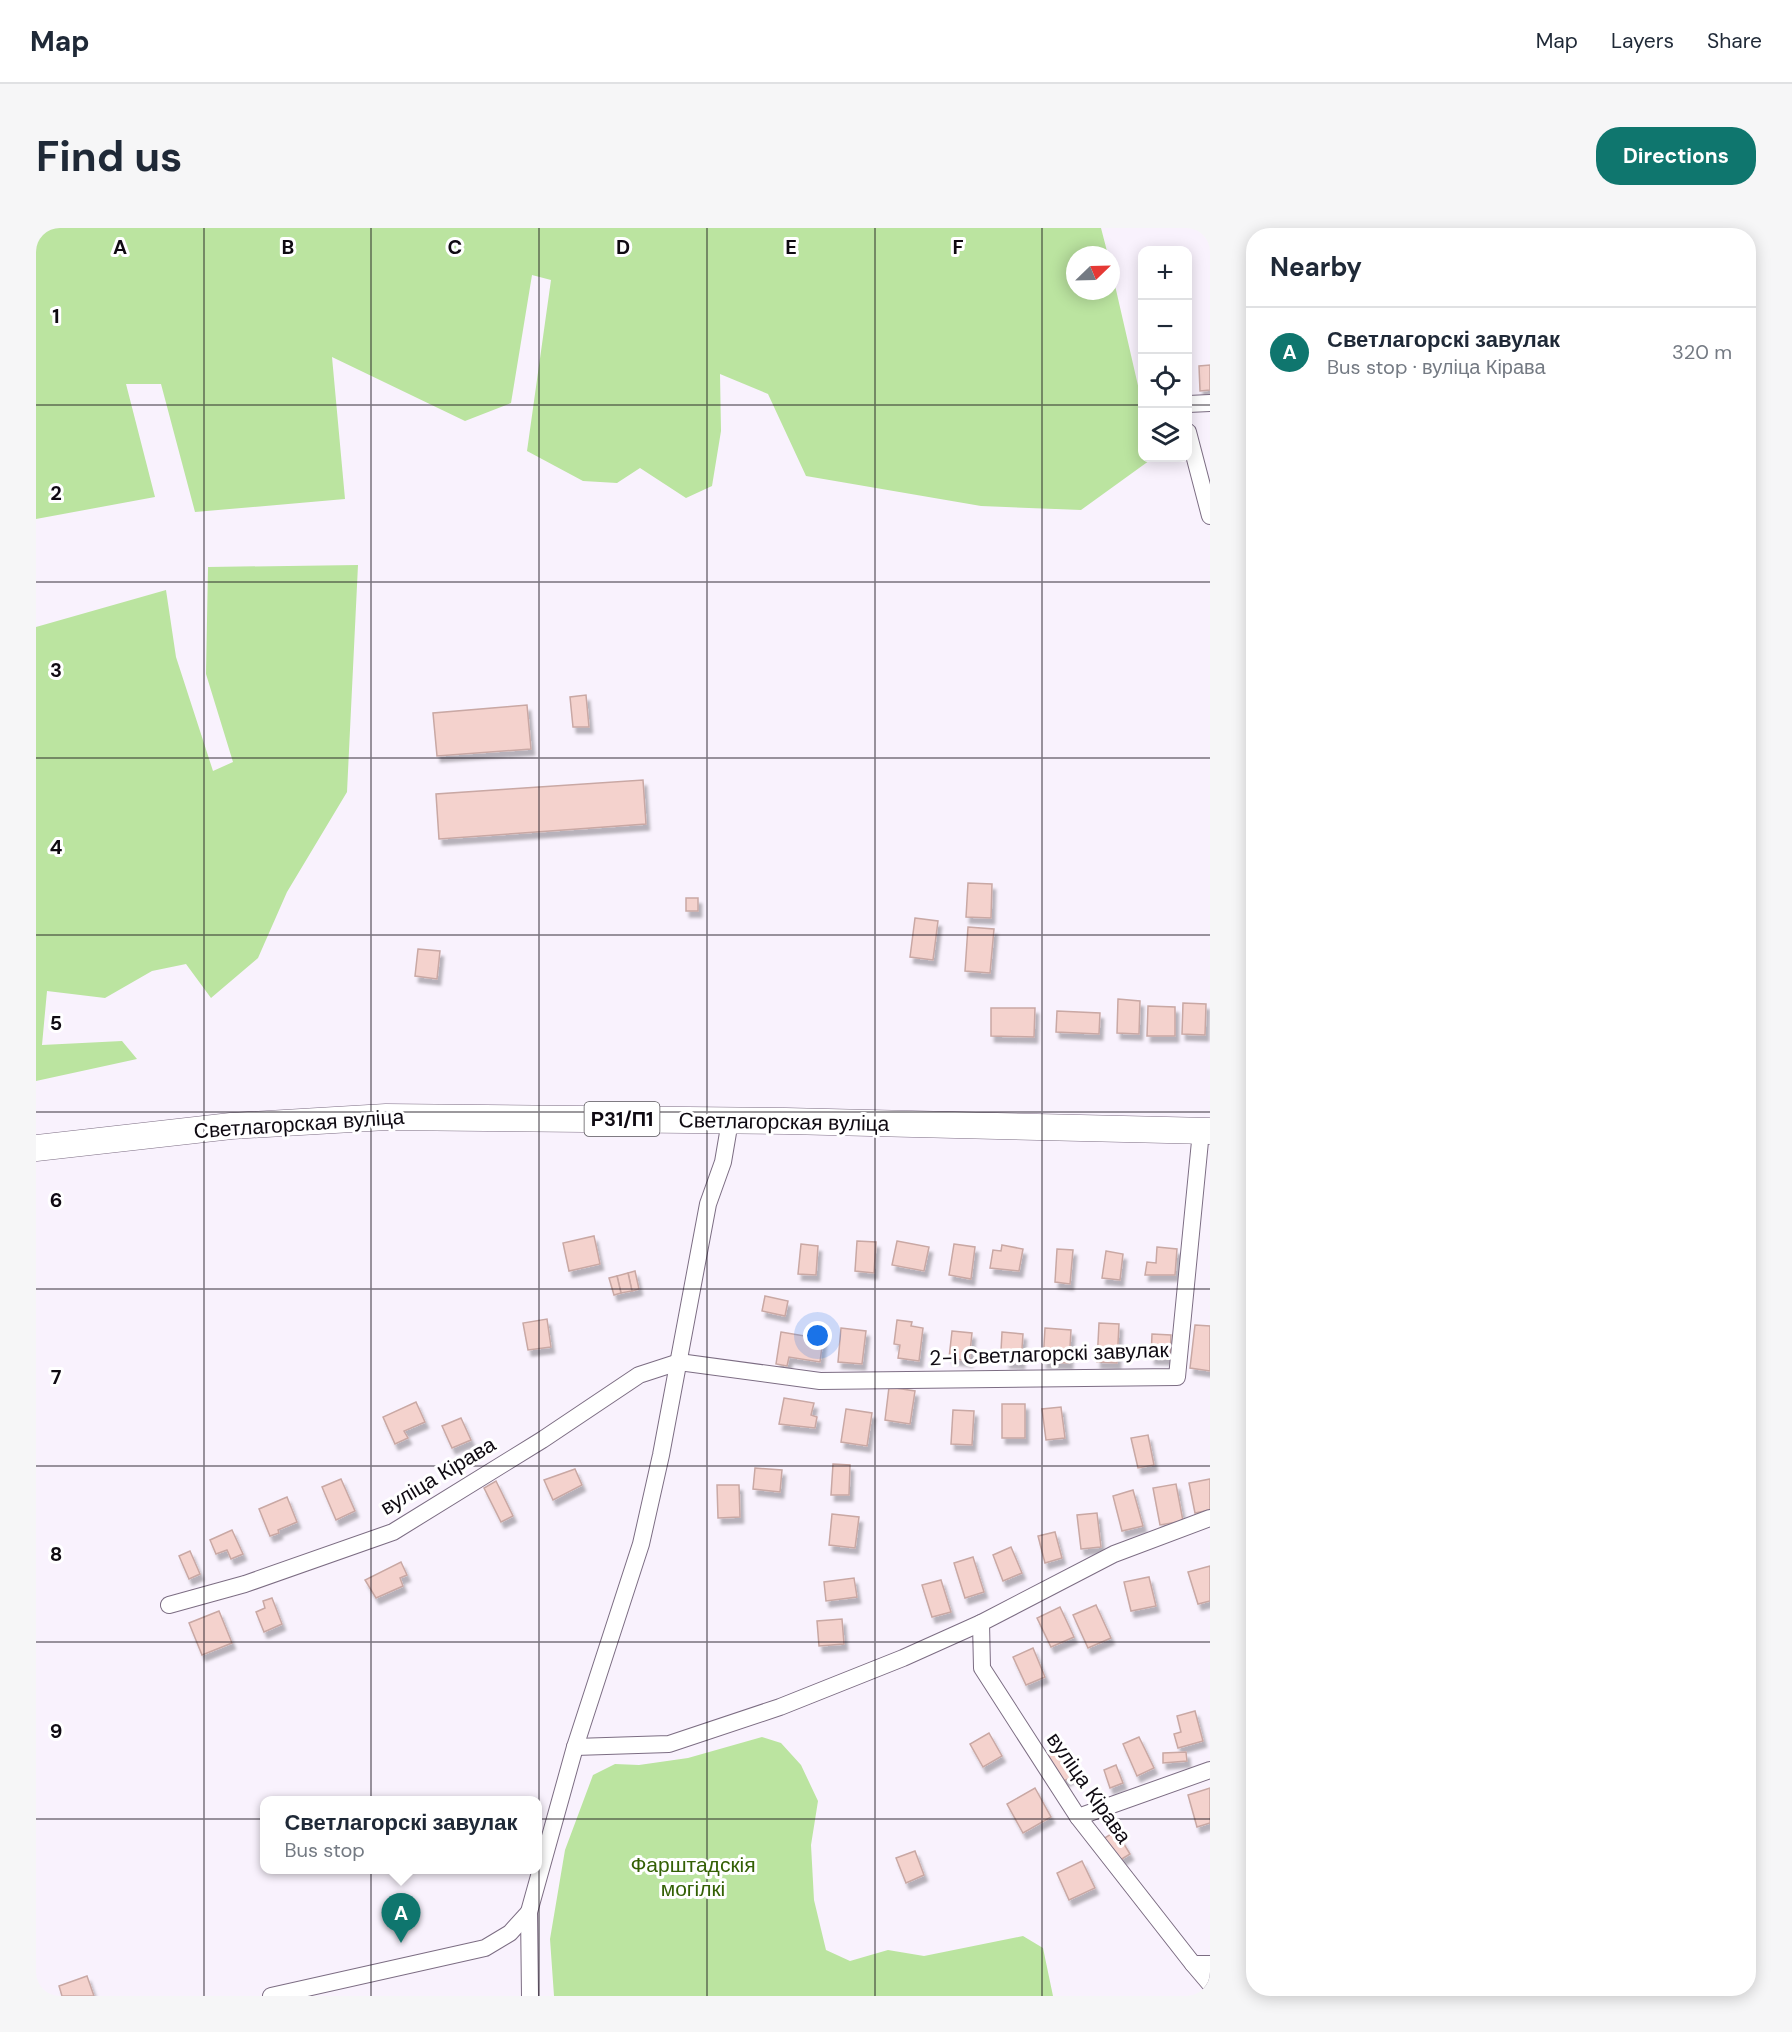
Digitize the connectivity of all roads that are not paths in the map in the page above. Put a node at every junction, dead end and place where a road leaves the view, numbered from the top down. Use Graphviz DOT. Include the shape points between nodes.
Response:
graph roads {
  1 [pos="1210,403"];
  2 [pos="1192,404"];
  3 [pos="1192,447"];
  4 [pos="1210,516"];
  5 [pos="730,1121"];
  6 [pos="1206,1131"];
  7 [pos="36,1148"];
  8 [pos="679,1362"];
  9 [pos="1210,1518"];
  10 [pos="169,1605"];
  11 [pos="981,1623"];
  12 [pos="575,1746"];
  13 [pos="1210,1770"];
  14 [pos="1078,1817"];
  15 [pos="542,1865"];
  16 [pos="540,1874"];
  17 [pos="529,1912"];
  18 [pos="1202,1964"];
  19 [pos="1210,1984"];
  20 [pos="271,1996"];
  21 [pos="530,1996"];
  1 -- 2 [label="street"];
  3 -- 4 [label="street"];
  5 -- 6 [label="main road, Светлагорская вуліца / Р31/П1"];
  5 -- 7 [label="main road, Светлагорская вуліца / Р31/П1" via="459,1116 315,1119"];
  5 -- 8 [label="street" via="723,1162 708,1204"];
  6 -- 8 [label="street, 2-і Светлагорскі завулак" via="1177,1377 820,1381"];
  8 -- 10 [label="street, вуліца Кірава" via="639,1375 393,1532 244,1584"];
  8 -- 12 [label="street" via="641,1544"];
  9 -- 11 [label="street" via="1114,1554"];
  11 -- 12 [label="street" via="780,1707 669,1744"];
  11 -- 14 [label="street, вуліца Кірава" via="982,1668"];
  12 -- 15 [label="street"];
  13 -- 14 [label="street"];
  14 -- 18 [label="street, вуліца Кірава"];
  16 -- 17 [label="street"];
  17 -- 20 [label="street" via="510,1933 485,1948"];
  17 -- 21 [label="street"];
  18 -- 19 [label="street, вуліца Кірава"];
}
